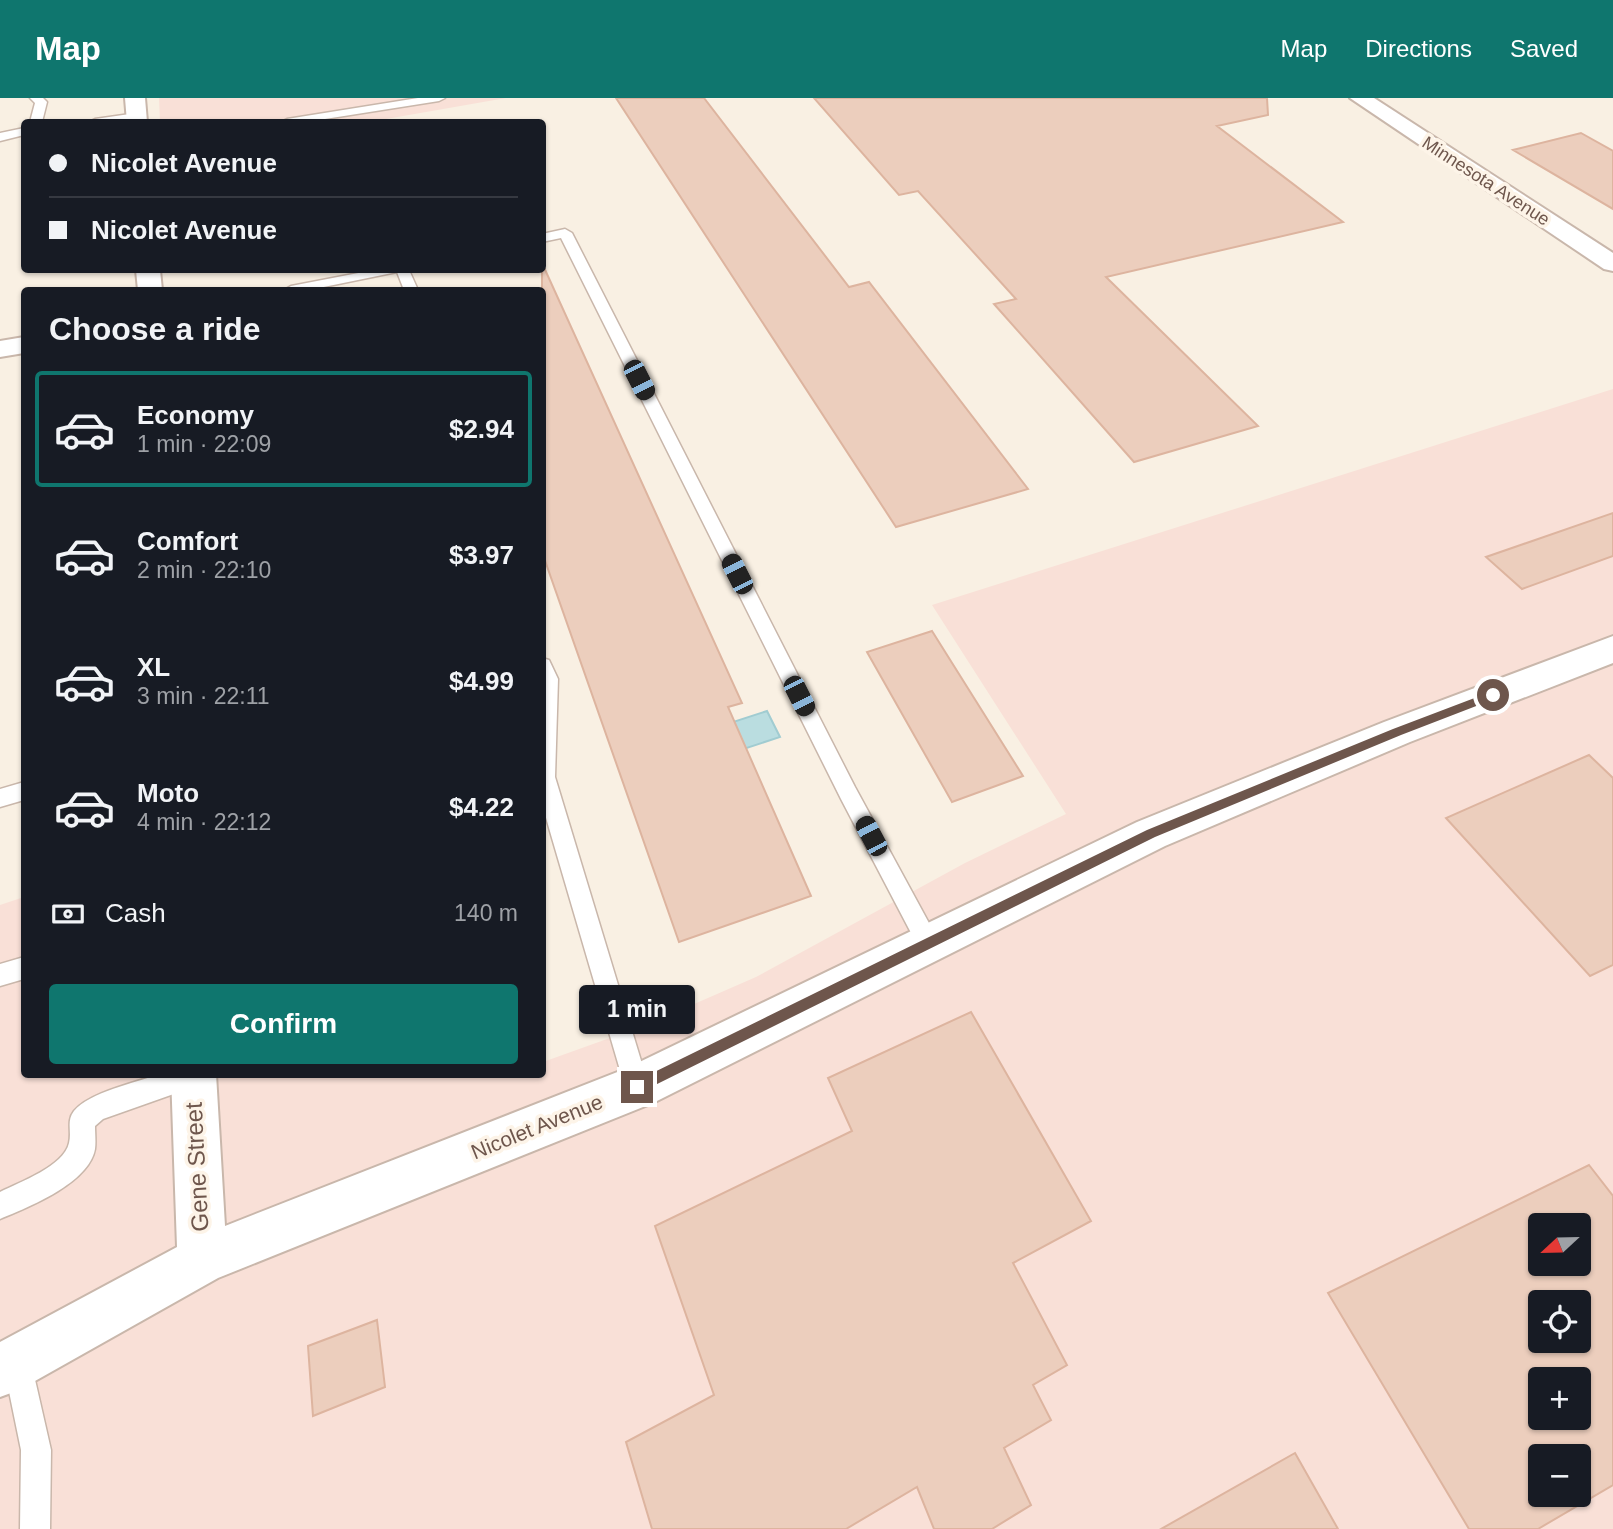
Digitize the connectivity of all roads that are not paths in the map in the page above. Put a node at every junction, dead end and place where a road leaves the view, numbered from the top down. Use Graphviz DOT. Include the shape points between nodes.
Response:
graph roads {
  1 [pos="37,98"];
  2 [pos="439,98"];
  3 [pos="1360,98"];
  4 [pos="137,112"];
  5 [pos="39,119"];
  6 [pos="108,119"];
  7 [pos="306,119"];
  8 [pos="21,133"];
  9 [pos="0,138"];
  10 [pos="546,237"];
  11 [pos="1613,264"];
  12 [pos="377,273"];
  13 [pos="305,287"];
  14 [pos="21,346"];
  15 [pos="0,349"];
  16 [pos="1613,649"];
  17 [pos="546,674"];
  18 [pos="546,744"];
  19 [pos="546,779"];
  20 [pos="21,792"];
  21 [pos="0,798"];
  22 [pos="928,943"];
  23 [pos="21,969"];
  24 [pos="0,975"];
  25 [pos="182,1078"];
  26 [pos="193,1078"];
  27 [pos="637,1087"];
  28 [pos="0,1206"];
  29 [pos="202,1260"];
  30 [pos="8,1365"];
  31 [pos="35,1529"];
  1 -- 5 [label="lane" via="41,102"];
  2 -- 7 [label="lane"];
  3 -- 11 [label="street, Minnesota Avenue"];
  4 -- 6 [label="lane"];
  8 -- 9 [label="lane"];
  10 -- 22 [label="lane" via="565,233"];
  12 -- 13 [label="lane"];
  14 -- 15 [label="street"];
  16 -- 22 [label="street, Nicolet Avenue" via="1151,834"];
  17 -- 18 [label="lane"];
  19 -- 27 [label="lane"];
  20 -- 21 [label="lane"];
  22 -- 27 [label="street, Nicolet Avenue"];
  23 -- 24 [label="lane"];
  25 -- 28 [label="lane" via="95,1109 82,1121 82,1149 61,1176"];
  26 -- 29 [label="street, Gene Street"];
  27 -- 29 [label="street, Nicolet Avenue"];
  29 -- 30 [label="street, Nicolet Avenue"];
  30 -- 31 [label="lane" via="36,1450"];
}
